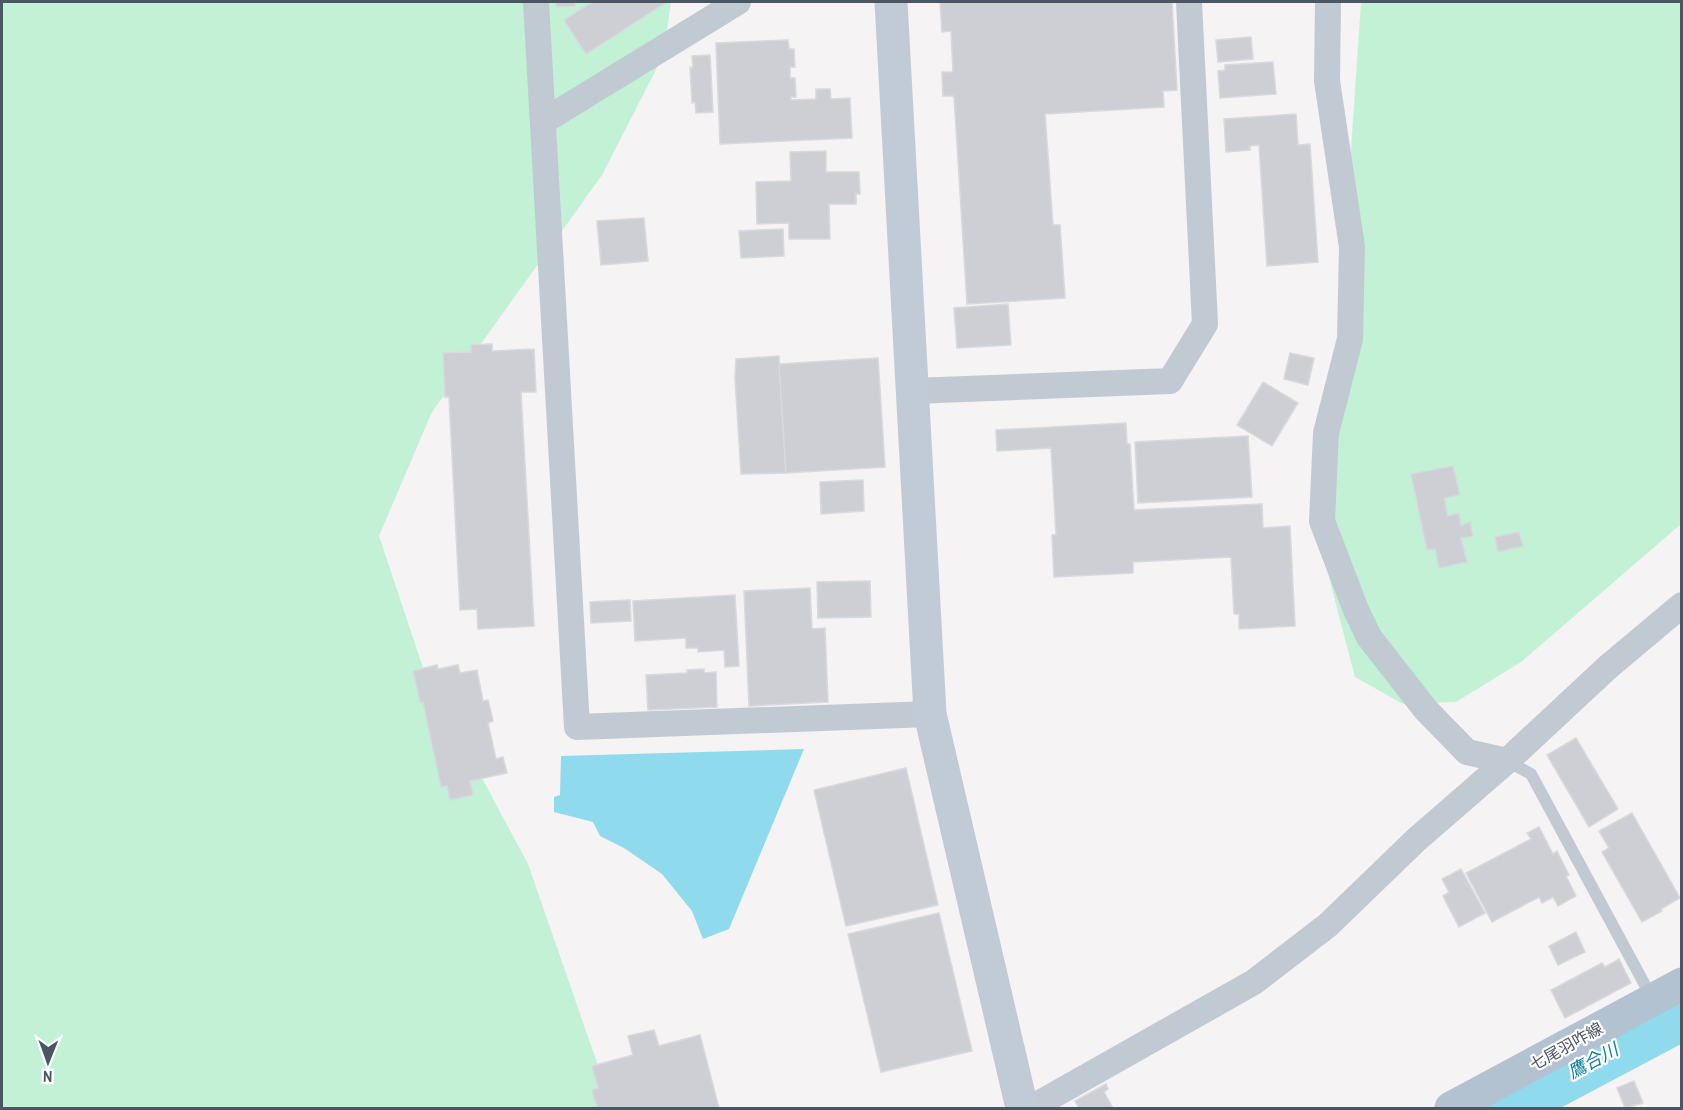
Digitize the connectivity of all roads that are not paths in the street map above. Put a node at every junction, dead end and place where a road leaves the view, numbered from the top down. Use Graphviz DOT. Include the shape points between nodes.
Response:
graph roads {
  1 [pos="536,2"];
  2 [pos="738,2"];
  3 [pos="891,2"];
  4 [pos="1189,2"];
  5 [pos="1328,2"];
  6 [pos="544,121"];
  7 [pos="912,392"];
  8 [pos="1682,605"];
  9 [pos="930,714"];
  10 [pos="1507,761"];
  11 [pos="1682,984"];
  12 [pos="1652,999"];
  13 [pos="1022,1108"];
  14 [pos="1031,1108"];
  15 [pos="1451,1108"];
  1 -- 6 [label="street"];
  2 -- 6 [label="street"];
  3 -- 7 [label="street"];
  4 -- 7 [label="street" via="1205,324 1170,381"];
  5 -- 10 [label="street" via="1327,81 1352,247 1350,339 1326,433 1322,521 1370,638 1426,710 1467,752"];
  6 -- 9 [label="street" via="577,727"];
  7 -- 9 [label="street"];
  8 -- 10 [label="street"];
  9 -- 13 [label="street"];
  10 -- 12 [label="lane" via="1531,774"];
  10 -- 14 [label="street" via="1416,840 1328,925 1254,982"];
  11 -- 12 [label="main road, 七尾羽咋線"];
  12 -- 15 [label="main road, 七尾羽咋線"];
}
